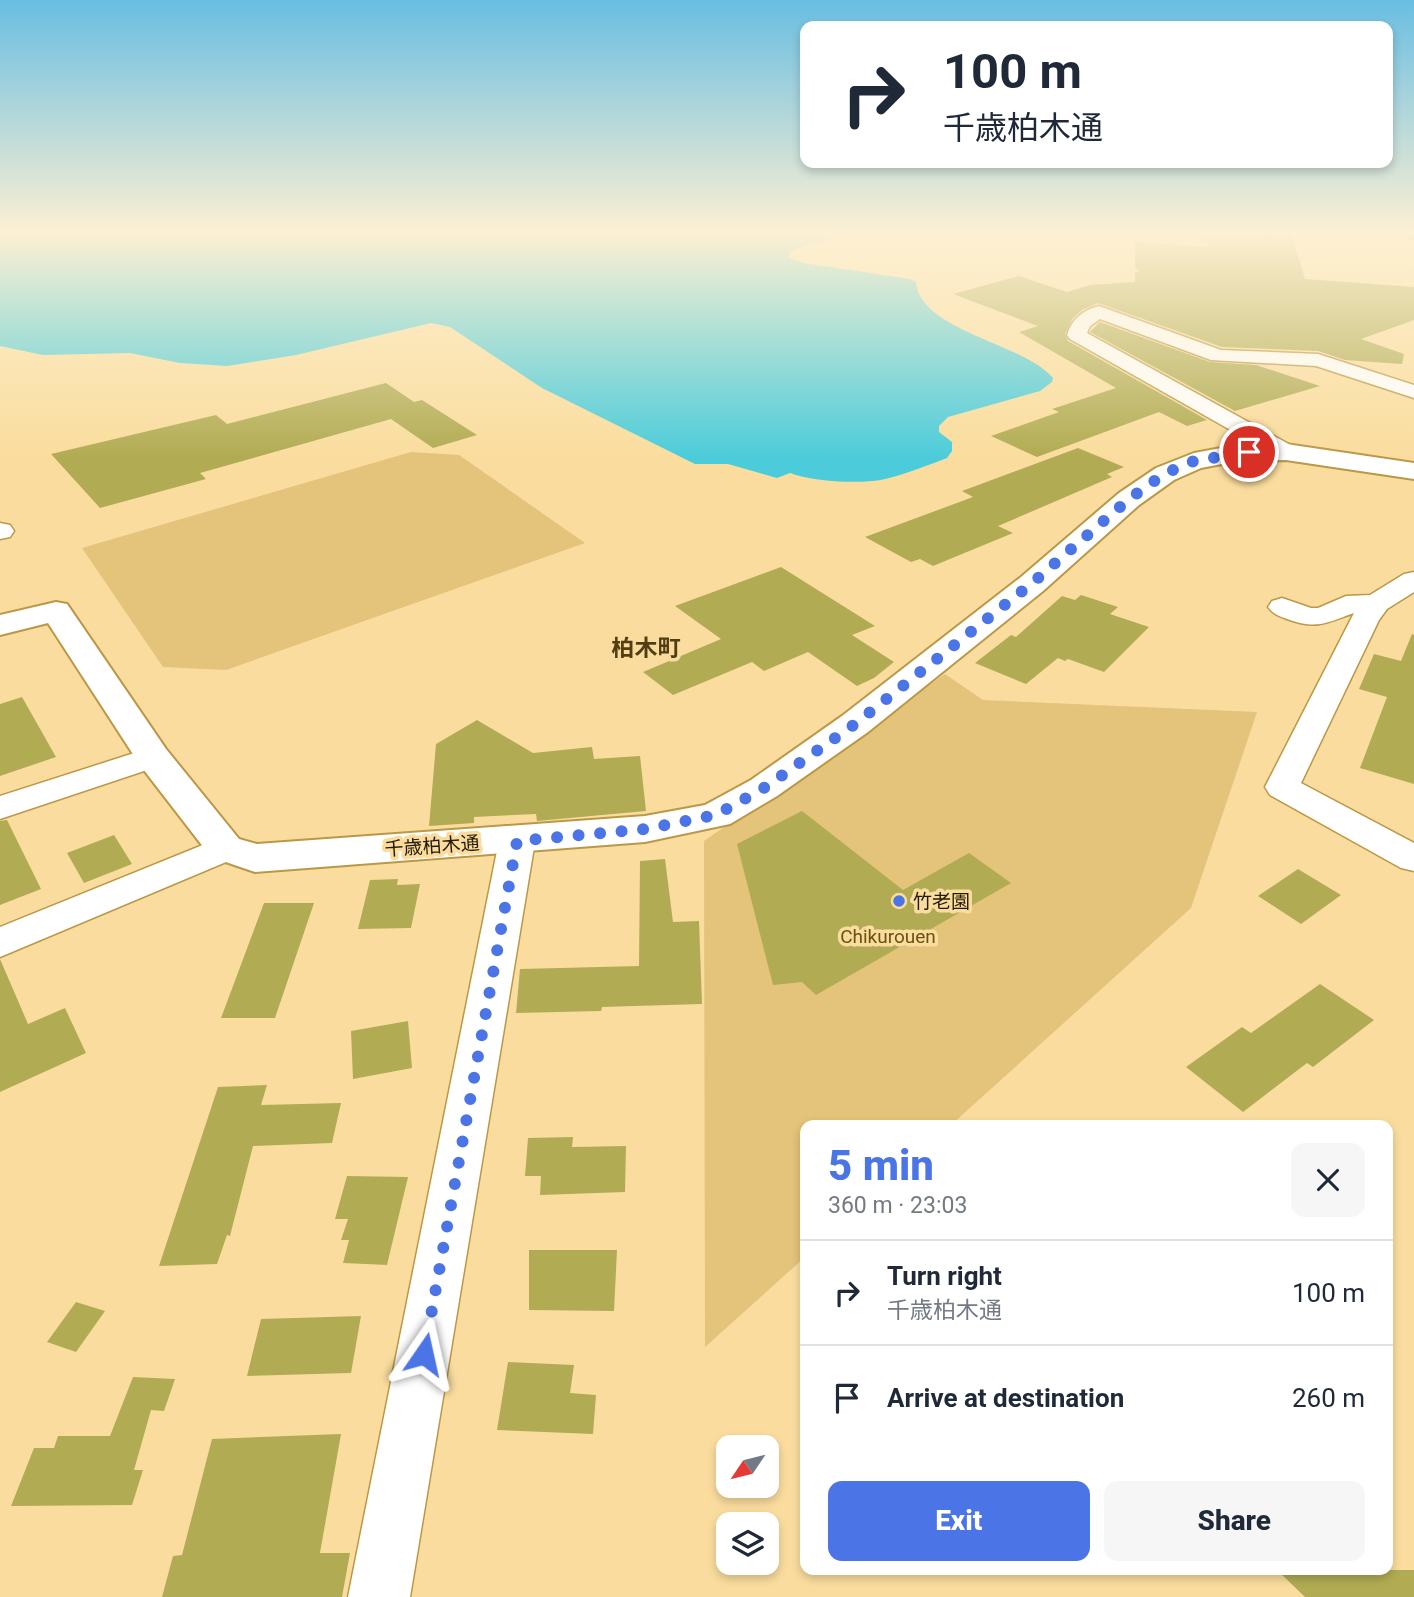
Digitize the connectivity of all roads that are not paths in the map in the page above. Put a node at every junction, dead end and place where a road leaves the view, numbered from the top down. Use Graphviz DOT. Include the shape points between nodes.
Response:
graph roads {
  1 [pos="1414,391"];
  2 [pos="1286,452"];
  3 [pos="1414,471"];
  4 [pos="1414,580"];
  5 [pos="1377,603"];
  6 [pos="1282,607"];
  7 [pos="0,625"];
  8 [pos="153,757"];
  9 [pos="0,808"];
  10 [pos="517,841"];
  11 [pos="225,848"];
  12 [pos="1414,859"];
  13 [pos="0,943"];
  14 [pos="379,1597"];
  1 -- 2 [label="street" via="1318,360 1218,356 1099,312 1085,318 1079,327 1077,335"];
  2 -- 3 [label="street, 千歳柏木通"];
  2 -- 10 [label="street, 千歳柏木通" via="1232,454 1194,461 1164,474 855,724 764,788 716,815 645,829"];
  4 -- 5 [label="street"];
  5 -- 6 [label="street" via="1346,605 1324,616 1308,617"];
  5 -- 12 [label="street" via="1365,618 1282,787"];
  7 -- 8 [label="street" via="56,611"];
  8 -- 9 [label="street"];
  8 -- 11 [label="street"];
  10 -- 11 [label="street, 千歳柏木通" via="254,858"];
  10 -- 14 [label="street"];
  11 -- 13 [label="street"];
}
